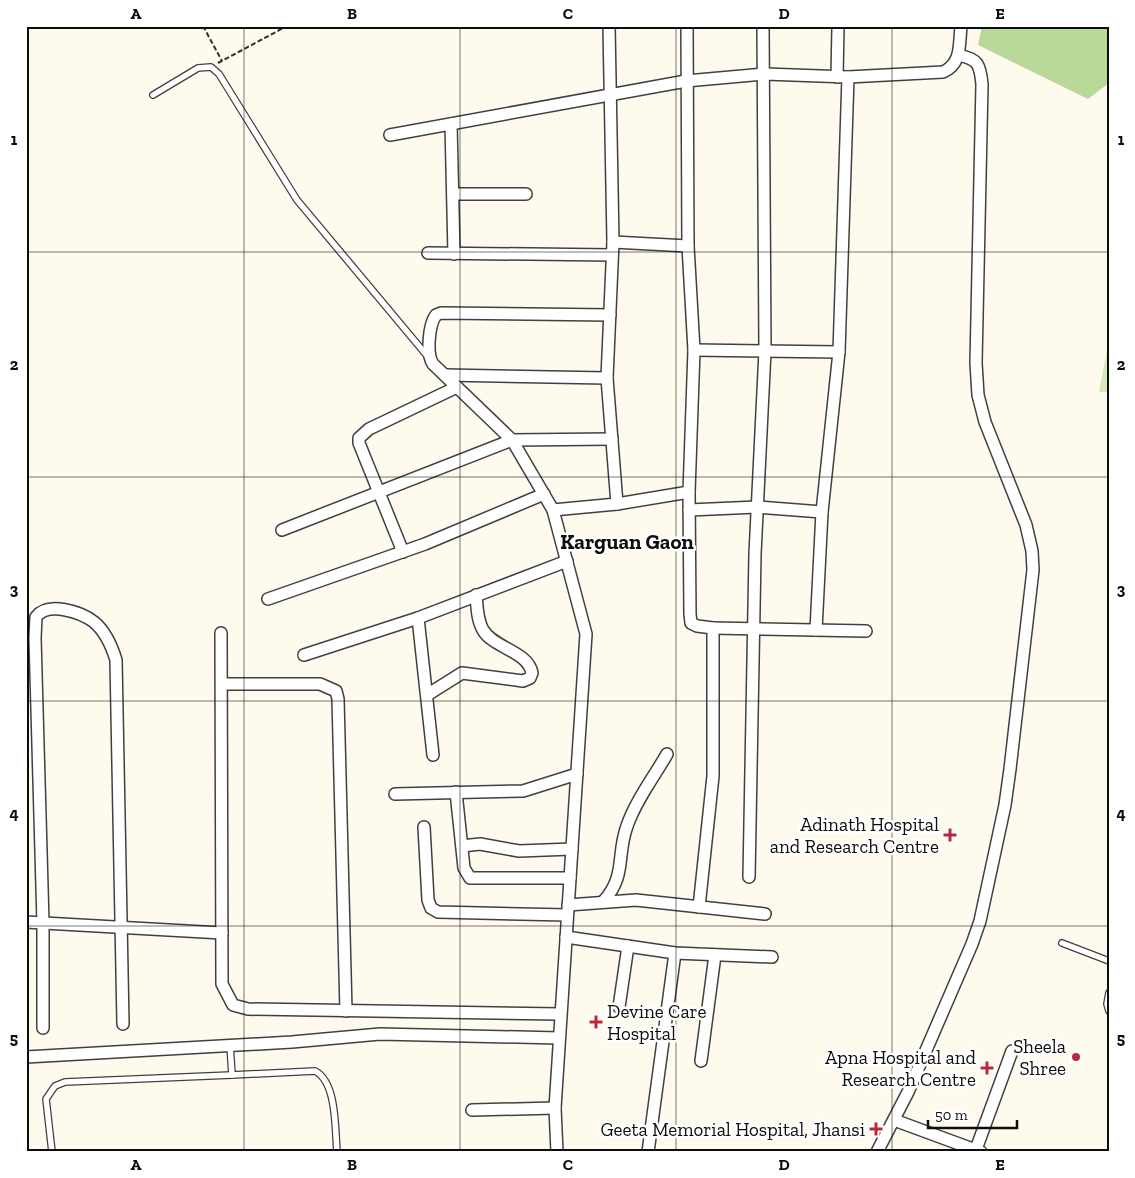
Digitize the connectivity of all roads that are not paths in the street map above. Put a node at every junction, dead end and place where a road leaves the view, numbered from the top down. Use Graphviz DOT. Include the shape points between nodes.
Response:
graph roads {
  1 [pos="609,26"];
  2 [pos="686,26"];
  3 [pos="763,26"];
  4 [pos="838,26"];
  5 [pos="961,26"];
  6 [pos="958,55"];
  7 [pos="765,74"];
  8 [pos="842,77"];
  9 [pos="686,81"];
  10 [pos="154,95"];
  11 [pos="609,95"];
  12 [pos="451,124"];
  13 [pos="390,135"];
  14 [pos="453,194"];
  15 [pos="526,194"];
  16 [pos="613,242"];
  17 [pos="688,246"];
  18 [pos="428,254"];
  19 [pos="454,254"];
  20 [pos="612,255"];
  21 [pos="610,315"];
  22 [pos="694,350"];
  23 [pos="765,351"];
  24 [pos="840,352"];
  25 [pos="430,360"];
  26 [pos="445,375"];
  27 [pos="607,378"];
  28 [pos="457,387"];
  29 [pos="612,439"];
  30 [pos="512,440"];
  31 [pos="689,492"];
  32 [pos="378,493"];
  33 [pos="544,494"];
  34 [pos="618,504"];
  35 [pos="757,507"];
  36 [pos="553,510"];
  37 [pos="689,510"];
  38 [pos="822,512"];
  39 [pos="282,530"];
  40 [pos="403,552"];
  41 [pos="567,561"];
  42 [pos="476,595"];
  43 [pos="268,600"];
  44 [pos="418,618"];
  45 [pos="713,628"];
  46 [pos="754,630"];
  47 [pos="816,630"];
  48 [pos="866,630"];
  49 [pos="222,633"];
  50 [pos="30,638"];
  51 [pos="304,655"];
  52 [pos="222,684"];
  53 [pos="426,695"];
  54 [pos="667,754"];
  55 [pos="433,755"];
  56 [pos="32,772"];
  57 [pos="577,774"];
  58 [pos="456,792"];
  59 [pos="395,794"];
  60 [pos="424,827"];
  61 [pos="462,846"];
  62 [pos="572,849"];
  63 [pos="749,877"];
  64 [pos="570,878"];
  65 [pos="603,902"];
  66 [pos="699,907"];
  67 [pos="568,910"];
  68 [pos="765,914"];
  69 [pos="26,922"];
  70 [pos="43,923"];
  71 [pos="121,927"];
  72 [pos="222,933"];
  73 [pos="566,937"];
  74 [pos="1062,943"];
  75 [pos="628,946"];
  76 [pos="675,953"];
  77 [pos="715,955"];
  78 [pos="772,957"];
  79 [pos="1109,961"];
  80 [pos="1109,993"];
  81 [pos="620,1007"];
  82 [pos="346,1010"];
  83 [pos="1109,1011"];
  84 [pos="560,1014"];
  85 [pos="123,1024"];
  86 [pos="43,1028"];
  87 [pos="559,1038"];
  88 [pos="230,1045"];
  89 [pos="1012,1051"];
  90 [pos="26,1057"];
  91 [pos="701,1061"];
  92 [pos="232,1075"];
  93 [pos="554,1108"];
  94 [pos="472,1110"];
  95 [pos="894,1120"];
  96 [pos="978,1151"];
  97 [pos="52,1152"];
  98 [pos="337,1152"];
  99 [pos="557,1152"];
  100 [pos="648,1152"];
  101 [pos="877,1152"];
  1 -- 11 [label="street"];
  2 -- 9 [label="street"];
  3 -- 7 [label="street"];
  4 -- 8 [label="street"];
  5 -- 6 [label="street"];
  6 -- 8 [label="street" via="953,65 943,72"];
  6 -- 95 [label="street" via="972,58 977,63 982,84 978,395 985,422 1026,525 1033,570 1005,805 980,921 963,968"];
  7 -- 8 [label="street"];
  7 -- 9 [label="street"];
  7 -- 23 [label="street"];
  8 -- 24 [label="street"];
  9 -- 11 [label="street"];
  9 -- 17 [label="street"];
  10 -- 25 [label="lane" via="198,68 211,67 219,74 297,200"];
  11 -- 12 [label="street"];
  11 -- 16 [label="street"];
  12 -- 13 [label="street"];
  12 -- 14 [label="street"];
  14 -- 15 [label="street"];
  14 -- 19 [label="street"];
  16 -- 17 [label="street"];
  16 -- 20 [label="street"];
  17 -- 22 [label="street"];
  18 -- 19 [label="street"];
  19 -- 20 [label="street"];
  20 -- 21 [label="street"];
  21 -- 25 [label="street" via="436,315 432,322"];
  21 -- 27 [label="street"];
  22 -- 23 [label="street"];
  22 -- 31 [label="street"];
  23 -- 24 [label="street"];
  23 -- 35 [label="street"];
  24 -- 38 [label="street"];
  25 -- 26 [label="street"];
  26 -- 27 [label="street"];
  26 -- 28 [label="street"];
  27 -- 29 [label="street"];
  28 -- 30 [label="street"];
  28 -- 32 [label="street" via="369,429 359,438"];
  29 -- 30 [label="street"];
  29 -- 34 [label="street"];
  30 -- 32 [label="street"];
  30 -- 33 [label="street"];
  31 -- 34 [label="street"];
  31 -- 37 [label="street"];
  32 -- 39 [label="street"];
  32 -- 40 [label="street"];
  33 -- 36 [label="street"];
  33 -- 40 [label="street"];
  34 -- 36 [label="street"];
  35 -- 37 [label="street"];
  35 -- 38 [label="street"];
  35 -- 46 [label="street"];
  36 -- 41 [label="street"];
  37 -- 45 [label="street" via="691,622"];
  38 -- 47 [label="street"];
  40 -- 43 [label="street"];
  41 -- 42 [label="street"];
  41 -- 57 [label="street" via="586,634"];
  42 -- 44 [label="street"];
  42 -- 53 [label="street" via="484,633 527,662 532,673 530,678 522,681 462,673"];
  44 -- 51 [label="street"];
  44 -- 53 [label="street"];
  45 -- 46 [label="street"];
  45 -- 66 [label="street" via="713,776"];
  46 -- 47 [label="street"];
  46 -- 63 [label="street"];
  47 -- 48 [label="street"];
  49 -- 52 [label="street"];
  50 -- 56 [label="street"];
  50 -- 71 [label="street" via="36,616 44,609 82,615 95,623 116,660"];
  52 -- 72 [label="street"];
  52 -- 82 [label="street" via="320,684 336,691"];
  53 -- 55 [label="street"];
  54 -- 65 [label="street" via="632,814 625,833 617,883"];
  56 -- 70 [label="street"];
  57 -- 58 [label="street" via="523,790"];
  57 -- 62 [label="street"];
  58 -- 59 [label="street"];
  58 -- 61 [label="street"];
  60 -- 67 [label="street" via="431,908 438,912"];
  61 -- 62 [label="street" via="480,844 519,851"];
  61 -- 64 [label="street" via="464,868 470,878"];
  62 -- 64 [label="street"];
  64 -- 67 [label="street"];
  65 -- 66 [label="street" via="636,900"];
  65 -- 67 [label="street"];
  66 -- 68 [label="street"];
  67 -- 73 [label="street"];
  69 -- 70 [label="street"];
  70 -- 71 [label="street"];
  70 -- 86 [label="street"];
  71 -- 72 [label="street"];
  71 -- 85 [label="street"];
  72 -- 82 [label="street" via="222,984 233,1005 248,1009"];
  73 -- 75 [label="street"];
  73 -- 84 [label="street"];
  74 -- 79 [label="lane"];
  75 -- 76 [label="street"];
  75 -- 81 [label="street"];
  76 -- 77 [label="street"];
  76 -- 100 [label="street"];
  77 -- 78 [label="street"];
  77 -- 91 [label="street"];
  80 -- 83 [label="lane" via="1106,1004"];
  82 -- 84 [label="street"];
  84 -- 87 [label="street"];
  87 -- 88 [label="street" via="380,1034"];
  87 -- 93 [label="street"];
  88 -- 90 [label="street"];
  88 -- 92 [label="lane"];
  89 -- 96 [label="street"];
  92 -- 97 [label="lane" via="65,1082 55,1086 46,1100"];
  92 -- 98 [label="lane" via="315,1071 321,1074 331,1094"];
  93 -- 94 [label="street"];
  93 -- 99 [label="street"];
  95 -- 96 [label="street"];
  95 -- 101 [label="street"];
}
